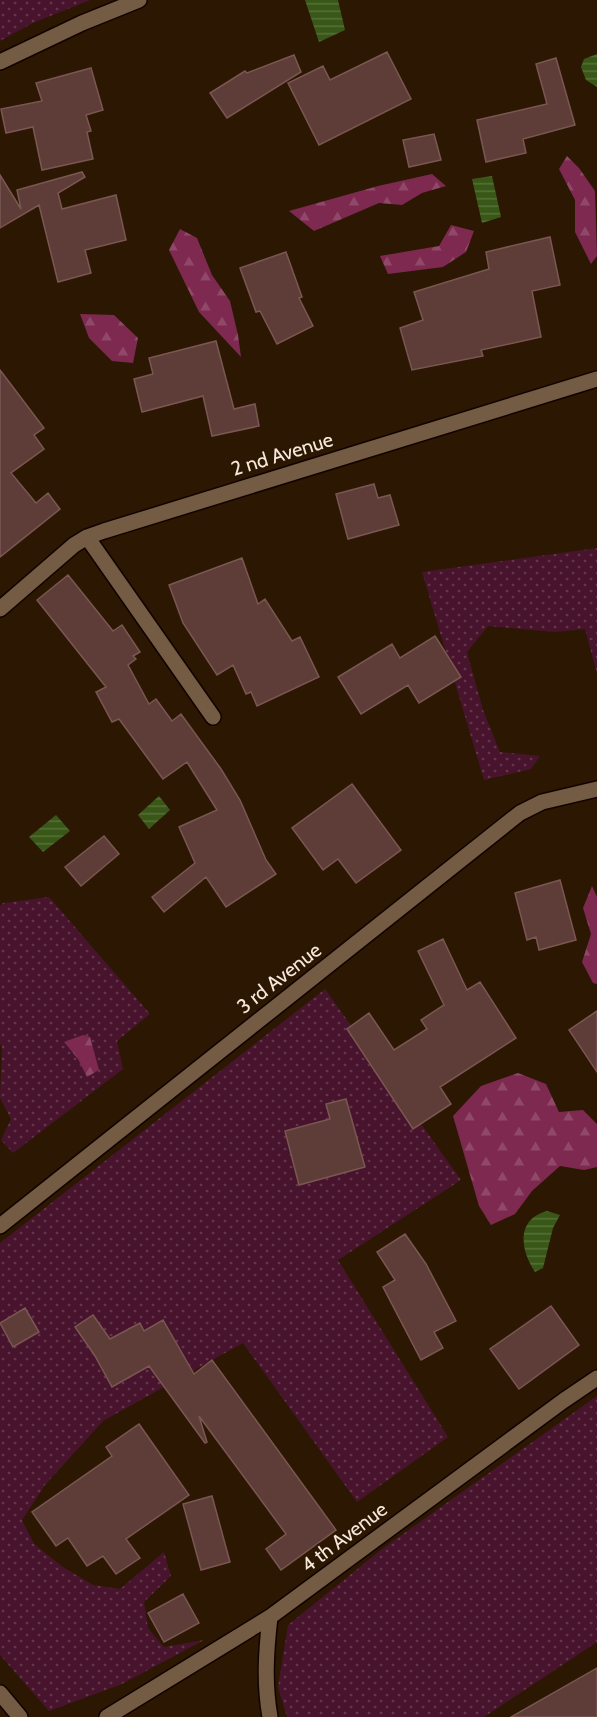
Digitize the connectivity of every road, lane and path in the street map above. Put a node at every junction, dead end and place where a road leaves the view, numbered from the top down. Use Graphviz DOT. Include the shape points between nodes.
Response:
graph roads {
  1 [pos="140,0"];
  2 [pos="0,62"];
  3 [pos="597,379"];
  4 [pos="87,537"];
  5 [pos="0,609"];
  6 [pos="213,717"];
  7 [pos="597,789"];
  8 [pos="0,1226"];
  9 [pos="597,1378"];
  10 [pos="270,1617"];
  11 [pos="0,1693"];
  12 [pos="20,1717"];
  13 [pos="107,1717"];
  14 [pos="270,1717"];
  1 -- 2 [label="street"];
  3 -- 4 [label="street, 2 nd Avenue"];
  4 -- 5 [label="street, 2 nd Avenue"];
  4 -- 6 [label="street"];
  7 -- 8 [label="street, 3 rd Avenue" via="542,802 520,813"];
  9 -- 10 [label="street, 4 th Avenue"];
  10 -- 13 [label="street, 4 th Avenue"];
  10 -- 14 [label="street" via="266,1692"];
  11 -- 12 [label="street"];
}
